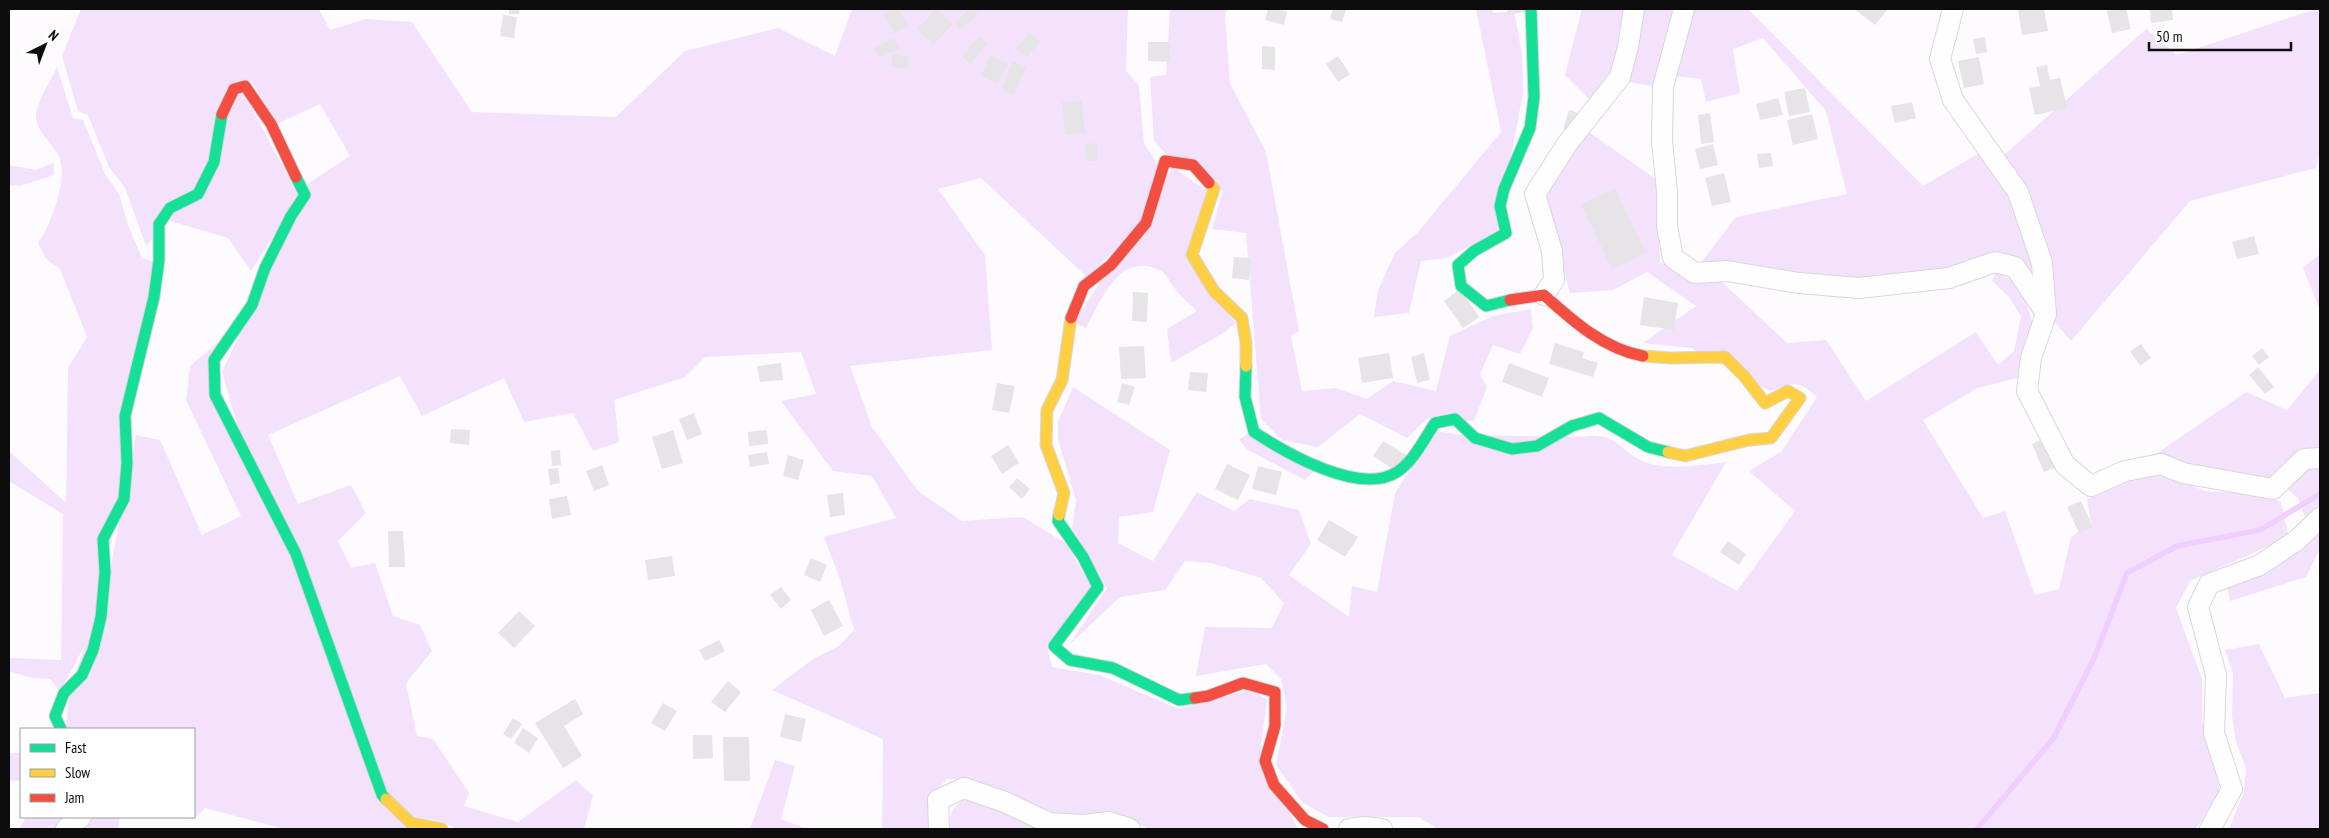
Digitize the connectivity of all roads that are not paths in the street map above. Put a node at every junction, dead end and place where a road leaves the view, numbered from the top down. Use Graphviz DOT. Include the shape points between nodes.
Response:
graph roads {
  1 [pos="1531,9"];
  2 [pos="1634,9"];
  3 [pos="1684,9"];
  4 [pos="1953,9"];
  5 [pos="1544,295"];
  6 [pos="2046,314"];
  7 [pos="2320,458"];
  8 [pos="2320,518"];
  9 [pos="61,728"];
  10 [pos="80,818"];
  11 [pos="66,829"];
  12 [pos="442,829"];
  13 [pos="939,829"];
  14 [pos="1130,829"];
  15 [pos="1323,829"];
  16 [pos="1349,829"];
  17 [pos="1382,829"];
  18 [pos="2210,829"];
  1 -- 5 [label="street" via="1534,97 1530,128 1500,206 1506,233 1474,251 1458,265 1461,286 1486,306 1524,296"];
  2 -- 5 [label="street" via="1620,77 1567,144 1535,194 1552,251 1554,280"];
  3 -- 6 [label="street" via="1663,87 1666,226 1673,258 1695,273 1727,271 1799,283 1859,288 1949,278 1995,262 2014,267"];
  4 -- 6 [label="street" via="1940,59 1953,100 2018,192 2042,263"];
  5 -- 15 [label="street" via="1561,311 1618,350 1656,358 1725,357 1765,403 1788,391 1800,398 1771,438 1749,440 1685,456 1648,447 1600,418 1572,426 1537,446 1512,449 1475,438 1455,420 1435,423 1397,472 1370,480 1330,470 1278,448 1254,432 1246,397 1246,343 1242,318 1214,291 1192,255 1214,189 1193,165 1165,161 1146,224 1111,265 1084,286 1070,320 1062,380 1047,410 1046,445 1064,493 1058,521 1083,557 1098,587 1054,646 1070,660 1112,668 1179,700 1208,696 1244,684 1275,692 1275,726 1265,761 1274,785 1306,820"];
  6 -- 7 [label="street" via="2031,358 2027,391 2065,465 2091,486 2125,471 2161,464 2183,473 2273,489 2304,459"];
  8 -- 18 [label="street" via="2297,540 2260,565 2208,584 2198,607 2216,675 2214,733 2232,789"];
  9 -- 12 [label="street" via="55,716 64,693 82,675 93,650 101,617 105,572 103,539 124,499 128,463 125,416 154,297 159,224 170,208 198,194 214,162 223,111 234,89 245,86 271,124 306,195 291,216 265,268 252,305 214,360 215,395 296,554 382,795 412,823"];
  10 -- 11 [label="street"];
  13 -- 14 [label="street" via="938,800 964,788 1005,802 1048,823 1084,825 1109,822"];
  16 -- 17 [label="street"];
}
